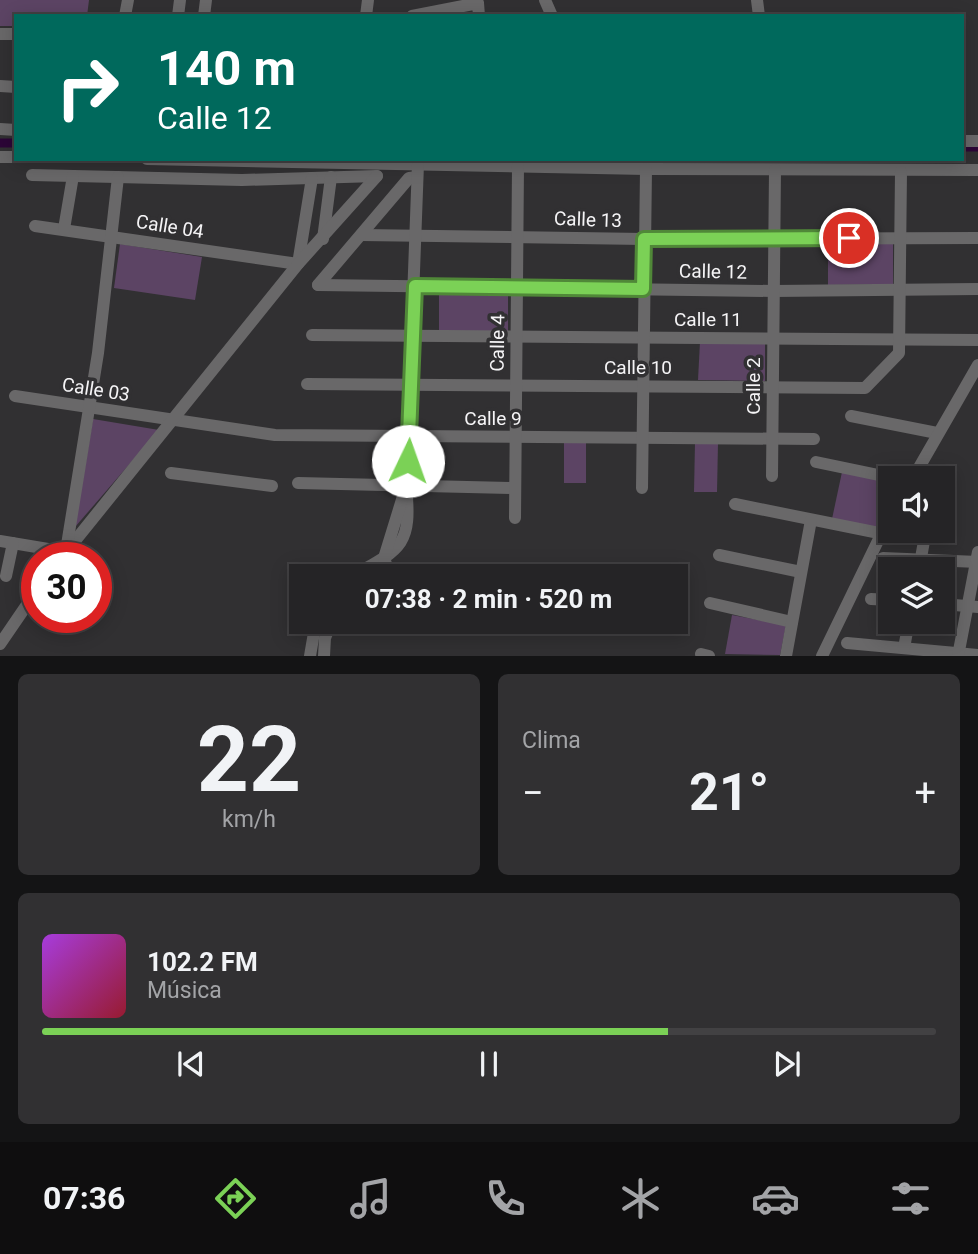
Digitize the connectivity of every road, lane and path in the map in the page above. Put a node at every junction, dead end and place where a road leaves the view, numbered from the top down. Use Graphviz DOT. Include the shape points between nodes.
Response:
graph roads {
  1 [pos="422,14"];
  2 [pos="479,14"];
  3 [pos="193,161"];
  4 [pos="518,166"];
  5 [pos="646,169"];
  6 [pos="775,170"];
  7 [pos="978,170"];
  8 [pos="417,171"];
  9 [pos="901,172"];
  10 [pos="32,175"];
  11 [pos="73,176"];
  12 [pos="118,177"];
  13 [pos="331,177"];
  14 [pos="312,178"];
  15 [pos="35,226"];
  16 [pos="64,229"];
  17 [pos="361,235"];
  18 [pos="416,235"];
  19 [pos="111,236"];
  20 [pos="518,236"];
  21 [pos="899,238"];
  22 [pos="978,238"];
  23 [pos="323,239"];
  24 [pos="644,239"];
  25 [pos="774,239"];
  26 [pos="298,264"];
  27 [pos="415,286"];
  28 [pos="518,287"];
  29 [pos="643,289"];
  30 [pos="899,289"];
  31 [pos="978,289"];
  32 [pos="773,291"];
  33 [pos="312,335"];
  34 [pos="413,335"];
  35 [pos="516,338"];
  36 [pos="642,338"];
  37 [pos="773,338"];
  38 [pos="899,339"];
  39 [pos="978,340"];
  40 [pos="978,365"];
  41 [pos="307,384"];
  42 [pos="411,385"];
  43 [pos="516,386"];
  44 [pos="642,386"];
  45 [pos="772,387"];
  46 [pos="15,396"];
  47 [pos="90,407"];
  48 [pos="851,416"];
  49 [pos="172,421"];
  50 [pos="937,433"];
  51 [pos="409,436"];
  52 [pos="515,437"];
  53 [pos="642,438"];
  54 [pos="772,439"];
  55 [pos="814,439"];
  56 [pos="816,462"];
  57 [pos="919,466"];
  58 [pos="171,473"];
  59 [pos="878,475"];
  60 [pos="772,476"];
  61 [pos="298,482"];
  62 [pos="272,486"];
  63 [pos="406,486"];
  64 [pos="515,488"];
  65 [pos="642,488"];
  66 [pos="735,504"];
  67 [pos="515,518"];
  68 [pos="811,520"];
  69 [pos="878,533"];
  70 [pos="878,535"];
  71 [pos="6,542"];
  72 [pos="66,542"];
  73 [pos="74,542"];
  74 [pos="719,555"];
  75 [pos="384,558"];
  76 [pos="977,559"];
  77 [pos="955,561"];
  78 [pos="373,564"];
  79 [pos="386,564"];
  80 [pos="801,572"];
  81 [pos="6,576"];
  82 [pos="871,598"];
  83 [pos="878,599"];
  84 [pos="710,603"];
  85 [pos="955,605"];
  86 [pos="973,606"];
  87 [pos="21,613"];
  88 [pos="792,622"];
  89 [pos="314,634"];
  90 [pos="329,634"];
  91 [pos="907,634"];
  92 [pos="0,643"];
  93 [pos="847,643"];
  94 [pos="904,648"];
  95 [pos="959,654"];
  96 [pos="978,655"];
  97 [pos="310,656"];
  98 [pos="324,656"];
  99 [pos="786,656"];
  100 [pos="822,656"];
  1 -- 2 [label="street" via="478,3"];
  3 -- 8 [label="street"];
  4 -- 5 [label="street"];
  4 -- 8 [label="street"];
  4 -- 20 [label="street, Calle 4"];
  5 -- 6 [label="street"];
  5 -- 24 [label="street"];
  6 -- 9 [label="street"];
  6 -- 25 [label="street, Calle 2"];
  7 -- 9 [label="street"];
  8 -- 17 [label="street"];
  8 -- 18 [label="street"];
  9 -- 21 [label="street"];
  10 -- 11 [label="street"];
  11 -- 12 [label="street"];
  11 -- 16 [label="street"];
  12 -- 14 [label="street"];
  12 -- 19 [label="street"];
  13 -- 14 [label="street"];
  13 -- 23 [label="street"];
  13 -- 23 [label="street" via="377,176"];
  14 -- 26 [label="street"];
  15 -- 16 [label="street, Calle 04"];
  16 -- 19 [label="street, Calle 04"];
  17 -- 18 [label="street, Calle 13"];
  17 -- 27 [label="street, Calle 12" via="318,285"];
  18 -- 20 [label="street, Calle 13"];
  18 -- 27 [label="street"];
  19 -- 26 [label="street, Calle 04"];
  19 -- 47 [label="street"];
  20 -- 24 [label="street, Calle 13"];
  20 -- 28 [label="street, Calle 4"];
  21 -- 22 [label="street, Calle 13"];
  21 -- 25 [label="street, Calle 13"];
  21 -- 30 [label="street"];
  23 -- 26 [label="street"];
  24 -- 25 [label="street, Calle 13"];
  24 -- 29 [label="street"];
  25 -- 32 [label="street, Calle 2"];
  26 -- 49 [label="street"];
  27 -- 28 [label="street, Calle 12"];
  27 -- 34 [label="street"];
  28 -- 29 [label="street, Calle 12"];
  28 -- 35 [label="street, Calle 4"];
  29 -- 32 [label="street, Calle 12"];
  29 -- 36 [label="street"];
  30 -- 31 [label="street, Calle 12"];
  30 -- 32 [label="street, Calle 12"];
  30 -- 38 [label="street"];
  32 -- 37 [label="street, Calle 2"];
  33 -- 34 [label="street, Calle 11"];
  34 -- 35 [label="street, Calle 11"];
  34 -- 42 [label="street"];
  35 -- 36 [label="street, Calle 11"];
  35 -- 43 [label="street, Calle 4"];
  36 -- 37 [label="street, Calle 11"];
  36 -- 44 [label="street"];
  37 -- 38 [label="street, Calle 11"];
  37 -- 45 [label="street, Calle 2"];
  38 -- 39 [label="street, Calle 11"];
  38 -- 45 [label="street, Calle 10" via="899,353 864,388"];
  40 -- 50 [label="street"];
  41 -- 42 [label="street, Calle 10"];
  42 -- 43 [label="street, Calle 10"];
  42 -- 51 [label="street"];
  43 -- 44 [label="street, Calle 10"];
  43 -- 52 [label="street, Calle 4"];
  44 -- 45 [label="street, Calle 10"];
  44 -- 53 [label="street"];
  45 -- 54 [label="street, Calle 2"];
  46 -- 47 [label="street, Calle 03"];
  47 -- 49 [label="street, Calle 03"];
  47 -- 72 [label="street"];
  48 -- 50 [label="street"];
  49 -- 51 [label="street, Calle 9" via="275,435"];
  49 -- 73 [label="street"];
  50 -- 57 [label="street"];
  51 -- 52 [label="street, Calle 9"];
  51 -- 63 [label="street"];
  52 -- 53 [label="street, Calle 9"];
  52 -- 64 [label="street, Calle 4"];
  53 -- 54 [label="street, Calle 9"];
  53 -- 65 [label="street"];
  54 -- 55 [label="street, Calle 9"];
  54 -- 60 [label="street, Calle 2"];
  56 -- 59 [label="street"];
  58 -- 62 [label="street"];
  61 -- 63 [label="street"];
  63 -- 64 [label="street"];
  63 -- 75 [label="street"];
  64 -- 67 [label="street, Calle 4"];
  66 -- 68 [label="street"];
  68 -- 69 [label="street"];
  68 -- 80 [label="street"];
  70 -- 100 [label="street"];
  71 -- 81 [label="street"];
  74 -- 80 [label="street"];
  75 -- 78 [label="street"];
  75 -- 79 [label="street"];
  76 -- 77 [label="street"];
  76 -- 86 [label="street"];
  80 -- 88 [label="street"];
  82 -- 83 [label="street"];
  84 -- 88 [label="street"];
  85 -- 86 [label="street"];
  86 -- 95 [label="street"];
  87 -- 92 [label="street"];
  88 -- 99 [label="street"];
  89 -- 97 [label="street"];
  90 -- 98 [label="street"];
  91 -- 94 [label="street"];
  93 -- 94 [label="street"];
  94 -- 95 [label="street"];
  95 -- 96 [label="street"];
}
